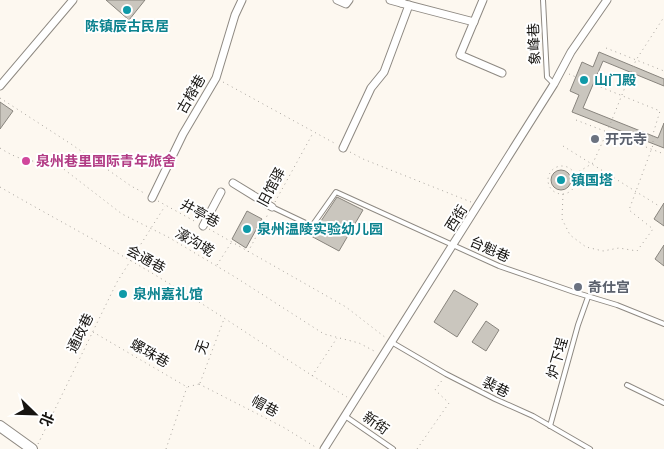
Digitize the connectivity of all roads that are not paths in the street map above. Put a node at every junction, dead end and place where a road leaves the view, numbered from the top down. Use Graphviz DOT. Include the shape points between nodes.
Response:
graph roads {
  1 [pos="73,0"];
  2 [pos="242,0"];
  3 [pos="337,0"];
  4 [pos="349,0"];
  5 [pos="390,0"];
  6 [pos="483,0"];
  7 [pos="543,0"];
  8 [pos="607,0"];
  9 [pos="401,2"];
  10 [pos="409,5"];
  11 [pos="474,22"];
  12 [pos="502,73"];
  13 [pos="554,84"];
  14 [pos="0,86"];
  15 [pos="343,148"];
  16 [pos="234,183"];
  17 [pos="221,192"];
  18 [pos="152,198"];
  19 [pos="272,206"];
  20 [pos="203,226"];
  21 [pos="454,245"];
  22 [pos="588,297"];
  23 [pos="664,324"];
  24 [pos="393,343"];
  25 [pos="627,385"];
  26 [pos="664,403"];
  27 [pos="345,416"];
  28 [pos="0,426"];
  29 [pos="550,426"];
  30 [pos="580,444"];
  31 [pos="32,449"];
  32 [pos="324,449"];
  33 [pos="393,449"];
  34 [pos="578,449"];
  35 [pos="590,449"];
  1 -- 14 [label="street"];
  2 -- 18 [label="street, 古榕巷" via="216,78 183,134"];
  3 -- 4 [label="street" via="346,4"];
  5 -- 9 [label="street"];
  6 -- 11 [label="street"];
  7 -- 13 [label="lane, 象峰巷" via="547,77"];
  8 -- 13 [label="street, 西街" via="571,52"];
  9 -- 10 [label="street"];
  10 -- 11 [label="street"];
  10 -- 15 [label="street" via="384,72 371,88"];
  11 -- 12 [label="street" via="460,55"];
  13 -- 21 [label="street, 西街"];
  16 -- 19 [label="street"];
  17 -- 20 [label="street"];
  19 -- 21 [label="lane, 台魁巷" via="312,226 336,192"];
  21 -- 22 [label="lane, 台魁巷" via="499,266"];
  21 -- 24 [label="street, 西街"];
  22 -- 23 [label="lane, 台魁巷"];
  22 -- 29 [label="lane, 炉下埕"];
  24 -- 27 [label="street, 西街"];
  24 -- 29 [label="lane, 裴巷" via="446,374"];
  25 -- 26 [label="lane"];
  27 -- 32 [label="street, 西街"];
  27 -- 33 [label="lane, 新街"];
  28 -- 31 [label="street"];
  29 -- 30 [label="lane, 裴巷"];
  30 -- 34 [label="lane"];
  30 -- 35 [label="lane, 裴巷"];
}
